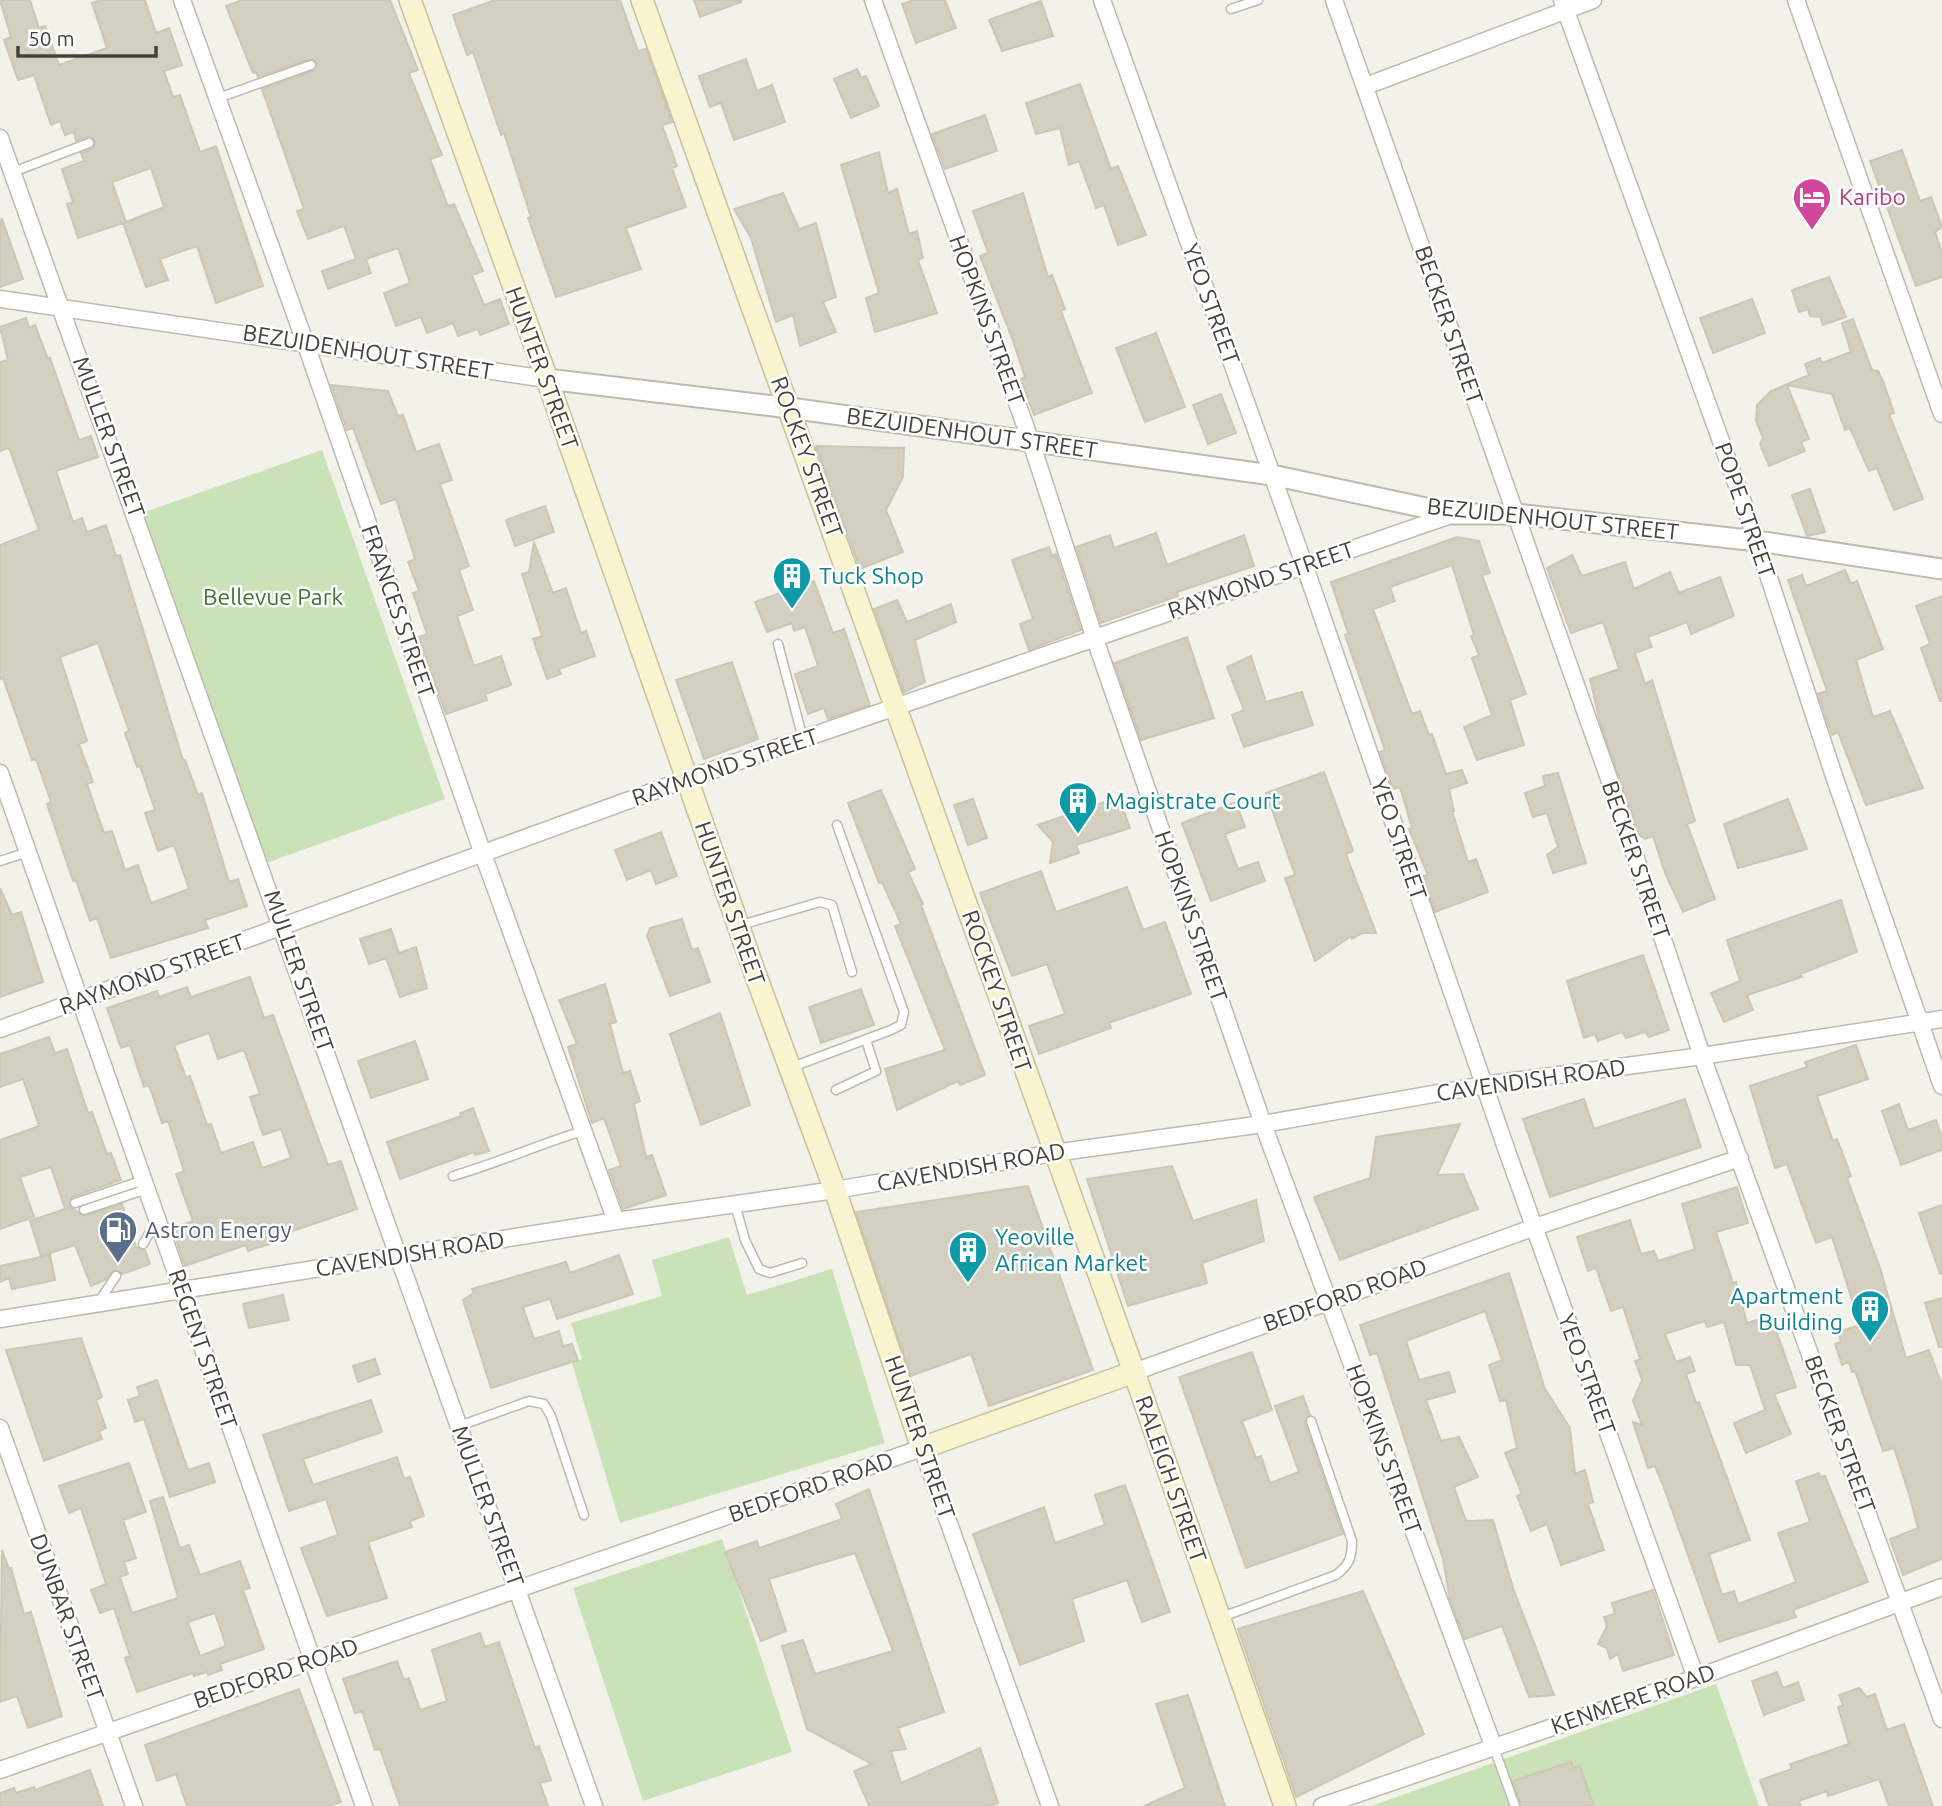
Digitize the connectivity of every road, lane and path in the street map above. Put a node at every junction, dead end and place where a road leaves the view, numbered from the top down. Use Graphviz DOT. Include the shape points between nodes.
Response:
graph roads {
  1 [pos="182,0"];
  2 [pos="410,0"];
  3 [pos="642,0"];
  4 [pos="873,0"];
  5 [pos="1102,0"];
  6 [pos="1258,0"];
  7 [pos="1334,0"];
  8 [pos="1593,0"];
  9 [pos="1796,0"];
  10 [pos="1564,5"];
  11 [pos="1231,9"];
  12 [pos="311,65"];
  13 [pos="1366,86"];
  14 [pos="218,97"];
  15 [pos="0,138"];
  16 [pos="89,143"];
  17 [pos="13,172"];
  18 [pos="0,299"];
  19 [pos="63,307"];
  20 [pos="305,342"];
  21 [pos="547,379"];
  22 [pos="790,408"];
  23 [pos="1942,414"];
  24 [pos="1031,442"];
  25 [pos="1272,475"];
  26 [pos="1454,514"];
  27 [pos="1516,514"];
  28 [pos="1757,541"];
  29 [pos="1304,564"];
  30 [pos="1942,569"];
  31 [pos="1095,639"];
  32 [pos="778,644"];
  33 [pos="896,707"];
  34 [pos="803,739"];
  35 [pos="0,774"];
  36 [pos="687,779"];
  37 [pos="837,825"];
  38 [pos="28,852"];
  39 [pos="482,854"];
  40 [pos="0,861"];
  41 [pos="282,925"];
  42 [pos="738,926"];
  43 [pos="852,972"];
  44 [pos="82,1001"];
  45 [pos="1942,1019"];
  46 [pos="1919,1024"];
  47 [pos="0,1029"];
  48 [pos="866,1040"];
  49 [pos="1702,1056"];
  50 [pos="789,1068"];
  51 [pos="1484,1085"];
  52 [pos="1942,1086"];
  53 [pos="836,1090"];
  54 [pos="1263,1124"];
  55 [pos="583,1131"];
  56 [pos="1054,1153"];
  57 [pos="1740,1158"];
  58 [pos="453,1176"];
  59 [pos="146,1185"];
  60 [pos="835,1191"];
  61 [pos="75,1203"];
  62 [pos="735,1204"];
  63 [pos="84,1210"];
  64 [pos="158,1219"];
  65 [pos="616,1221"];
  66 [pos="1535,1227"];
  67 [pos="143,1244"];
  68 [pos="399,1256"];
  69 [pos="802,1263"];
  70 [pos="116,1276"];
  71 [pos="183,1291"];
  72 [pos="1329,1301"];
  73 [pos="98,1304"];
  74 [pos="0,1320"];
  75 [pos="1134,1372"];
  76 [pos="1311,1421"];
  77 [pos="459,1426"];
  78 [pos="0,1428"];
  79 [pos="922,1448"];
  80 [pos="584,1515"];
  81 [pos="1942,1587"];
  82 [pos="517,1588"];
  83 [pos="1901,1601"];
  84 [pos="1219,1618"];
  85 [pos="313,1660"];
  86 [pos="1696,1678"];
  87 [pos="1942,1719"];
  88 [pos="108,1732"];
  89 [pos="1494,1748"];
  90 [pos="0,1770"];
  91 [pos="134,1806"];
  92 [pos="365,1806"];
  93 [pos="594,1806"];
  94 [pos="1050,1806"];
  95 [pos="1285,1806"];
  96 [pos="1322,1806"];
  97 [pos="1515,1806"];
  1 -- 14 [label="street, FRANCES STREET"];
  2 -- 21 [label="main road, HUNTER STREET"];
  3 -- 22 [label="main road, ROCKEY STREET"];
  4 -- 24 [label="street, HOPKINS STREET"];
  5 -- 25 [label="street, YEO STREET"];
  6 -- 11 [label="lane"];
  7 -- 13 [label="street, BECKER STREET"];
  8 -- 10 [label="street"];
  9 -- 23 [label="street"];
  10 -- 13 [label="street"];
  10 -- 28 [label="street, POPE STREET"];
  12 -- 14 [label="lane"];
  13 -- 27 [label="street, BECKER STREET"];
  14 -- 20 [label="street, FRANCES STREET"];
  15 -- 17 [label="street, MULLER STREET"];
  16 -- 17 [label="lane"];
  17 -- 19 [label="street, MULLER STREET"];
  18 -- 19 [label="street, BEZUIDENHOUT STREET"];
  19 -- 20 [label="street, BEZUIDENHOUT STREET"];
  19 -- 41 [label="street, MULLER STREET"];
  20 -- 21 [label="street, BEZUIDENHOUT STREET"];
  20 -- 39 [label="street, FRANCES STREET"];
  21 -- 22 [label="street, BEZUIDENHOUT STREET"];
  21 -- 36 [label="main road, HUNTER STREET"];
  22 -- 24 [label="street, BEZUIDENHOUT STREET"];
  22 -- 33 [label="main road, ROCKEY STREET"];
  24 -- 25 [label="street, BEZUIDENHOUT STREET"];
  24 -- 31 [label="street, HOPKINS STREET"];
  25 -- 26 [label="street, BEZUIDENHOUT STREET"];
  25 -- 29 [label="street, YEO STREET"];
  26 -- 27 [label="street, BEZUIDENHOUT STREET"];
  26 -- 29 [label="street, RAYMOND STREET"];
  27 -- 28 [label="street, BEZUIDENHOUT STREET"];
  27 -- 49 [label="street, BECKER STREET"];
  28 -- 30 [label="street, BEZUIDENHOUT STREET"];
  28 -- 46 [label="street, POPE STREET"];
  29 -- 31 [label="street, RAYMOND STREET"];
  29 -- 51 [label="street, YEO STREET"];
  31 -- 33 [label="street, RAYMOND STREET"];
  31 -- 54 [label="street, HOPKINS STREET"];
  32 -- 34 [label="lane"];
  33 -- 34 [label="street, RAYMOND STREET"];
  33 -- 56 [label="main road, ROCKEY STREET"];
  34 -- 36 [label="street, RAYMOND STREET"];
  35 -- 38 [label="street, REGENT STREET"];
  36 -- 39 [label="street, RAYMOND STREET"];
  36 -- 42 [label="main road, HUNTER STREET"];
  37 -- 48 [label="lane" via="904,1012 901,1024"];
  38 -- 40 [label="lane"];
  38 -- 44 [label="street, REGENT STREET"];
  39 -- 41 [label="street, RAYMOND STREET"];
  39 -- 55 [label="street, FRANCES STREET"];
  41 -- 44 [label="street, RAYMOND STREET"];
  41 -- 68 [label="street, MULLER STREET"];
  42 -- 43 [label="lane" via="820,902 832,905"];
  42 -- 50 [label="main road, HUNTER STREET"];
  44 -- 47 [label="street, RAYMOND STREET"];
  44 -- 59 [label="street, REGENT STREET"];
  45 -- 46 [label="street, CAVENDISH ROAD"];
  46 -- 49 [label="street, CAVENDISH ROAD"];
  46 -- 52 [label="street, POPE STREET"];
  48 -- 50 [label="lane"];
  48 -- 53 [label="lane" via="876,1071"];
  49 -- 51 [label="street, CAVENDISH ROAD"];
  49 -- 57 [label="street, BECKER STREET"];
  50 -- 60 [label="main road, HUNTER STREET"];
  51 -- 54 [label="street, CAVENDISH ROAD"];
  51 -- 66 [label="street, YEO STREET"];
  54 -- 56 [label="street, CAVENDISH ROAD"];
  54 -- 72 [label="street, HOPKINS STREET"];
  55 -- 58 [label="lane"];
  55 -- 65 [label="street, FRANCES STREET"];
  56 -- 60 [label="street, CAVENDISH ROAD"];
  56 -- 75 [label="main road, RALEIGH STREET"];
  57 -- 66 [label="street, BEDFORD ROAD"];
  57 -- 83 [label="street, BECKER STREET"];
  59 -- 61 [label="lane"];
  59 -- 63 [label="lane"];
  59 -- 64 [label="street, REGENT STREET"];
  60 -- 62 [label="street, CAVENDISH ROAD"];
  60 -- 79 [label="main road, HUNTER STREET"];
  62 -- 65 [label="street, CAVENDISH ROAD"];
  62 -- 69 [label="lane" via="759,1269 770,1273"];
  64 -- 67 [label="lane"];
  64 -- 71 [label="street, REGENT STREET"];
  65 -- 68 [label="street, CAVENDISH ROAD"];
  66 -- 72 [label="street, BEDFORD ROAD"];
  66 -- 86 [label="street, YEO STREET"];
  68 -- 71 [label="street, CAVENDISH ROAD"];
  68 -- 77 [label="street, MULLER STREET"];
  70 -- 73 [label="lane"];
  71 -- 73 [label="street, CAVENDISH ROAD"];
  71 -- 85 [label="street, REGENT STREET"];
  72 -- 75 [label="street, BEDFORD ROAD"];
  72 -- 89 [label="street, HOPKINS STREET"];
  73 -- 74 [label="street, CAVENDISH ROAD"];
  75 -- 79 [label="main road, BEDFORD ROAD"];
  75 -- 84 [label="main road, RALEIGH STREET"];
  76 -- 84 [label="lane" via="1352,1541 1347,1567"];
  77 -- 80 [label="lane" via="529,1401 544,1404"];
  77 -- 82 [label="street, MULLER STREET"];
  78 -- 88 [label="street, DUNBAR STREET"];
  79 -- 82 [label="street, BEDFORD ROAD"];
  79 -- 94 [label="street, HUNTER STREET"];
  81 -- 83 [label="street, KENMERE ROAD"];
  82 -- 85 [label="street, BEDFORD ROAD"];
  82 -- 93 [label="street, MULLER STREET"];
  83 -- 86 [label="street, KENMERE ROAD"];
  83 -- 87 [label="street, BECKER STREET"];
  84 -- 95 [label="main road, RALEIGH STREET"];
  85 -- 88 [label="street, BEDFORD ROAD"];
  85 -- 92 [label="street, REGENT STREET"];
  86 -- 89 [label="street, KENMERE ROAD"];
  88 -- 90 [label="street, BEDFORD ROAD"];
  88 -- 91 [label="street, DUNBAR STREET"];
  89 -- 96 [label="street, KENMERE ROAD"];
  89 -- 97 [label="lane"];
}
